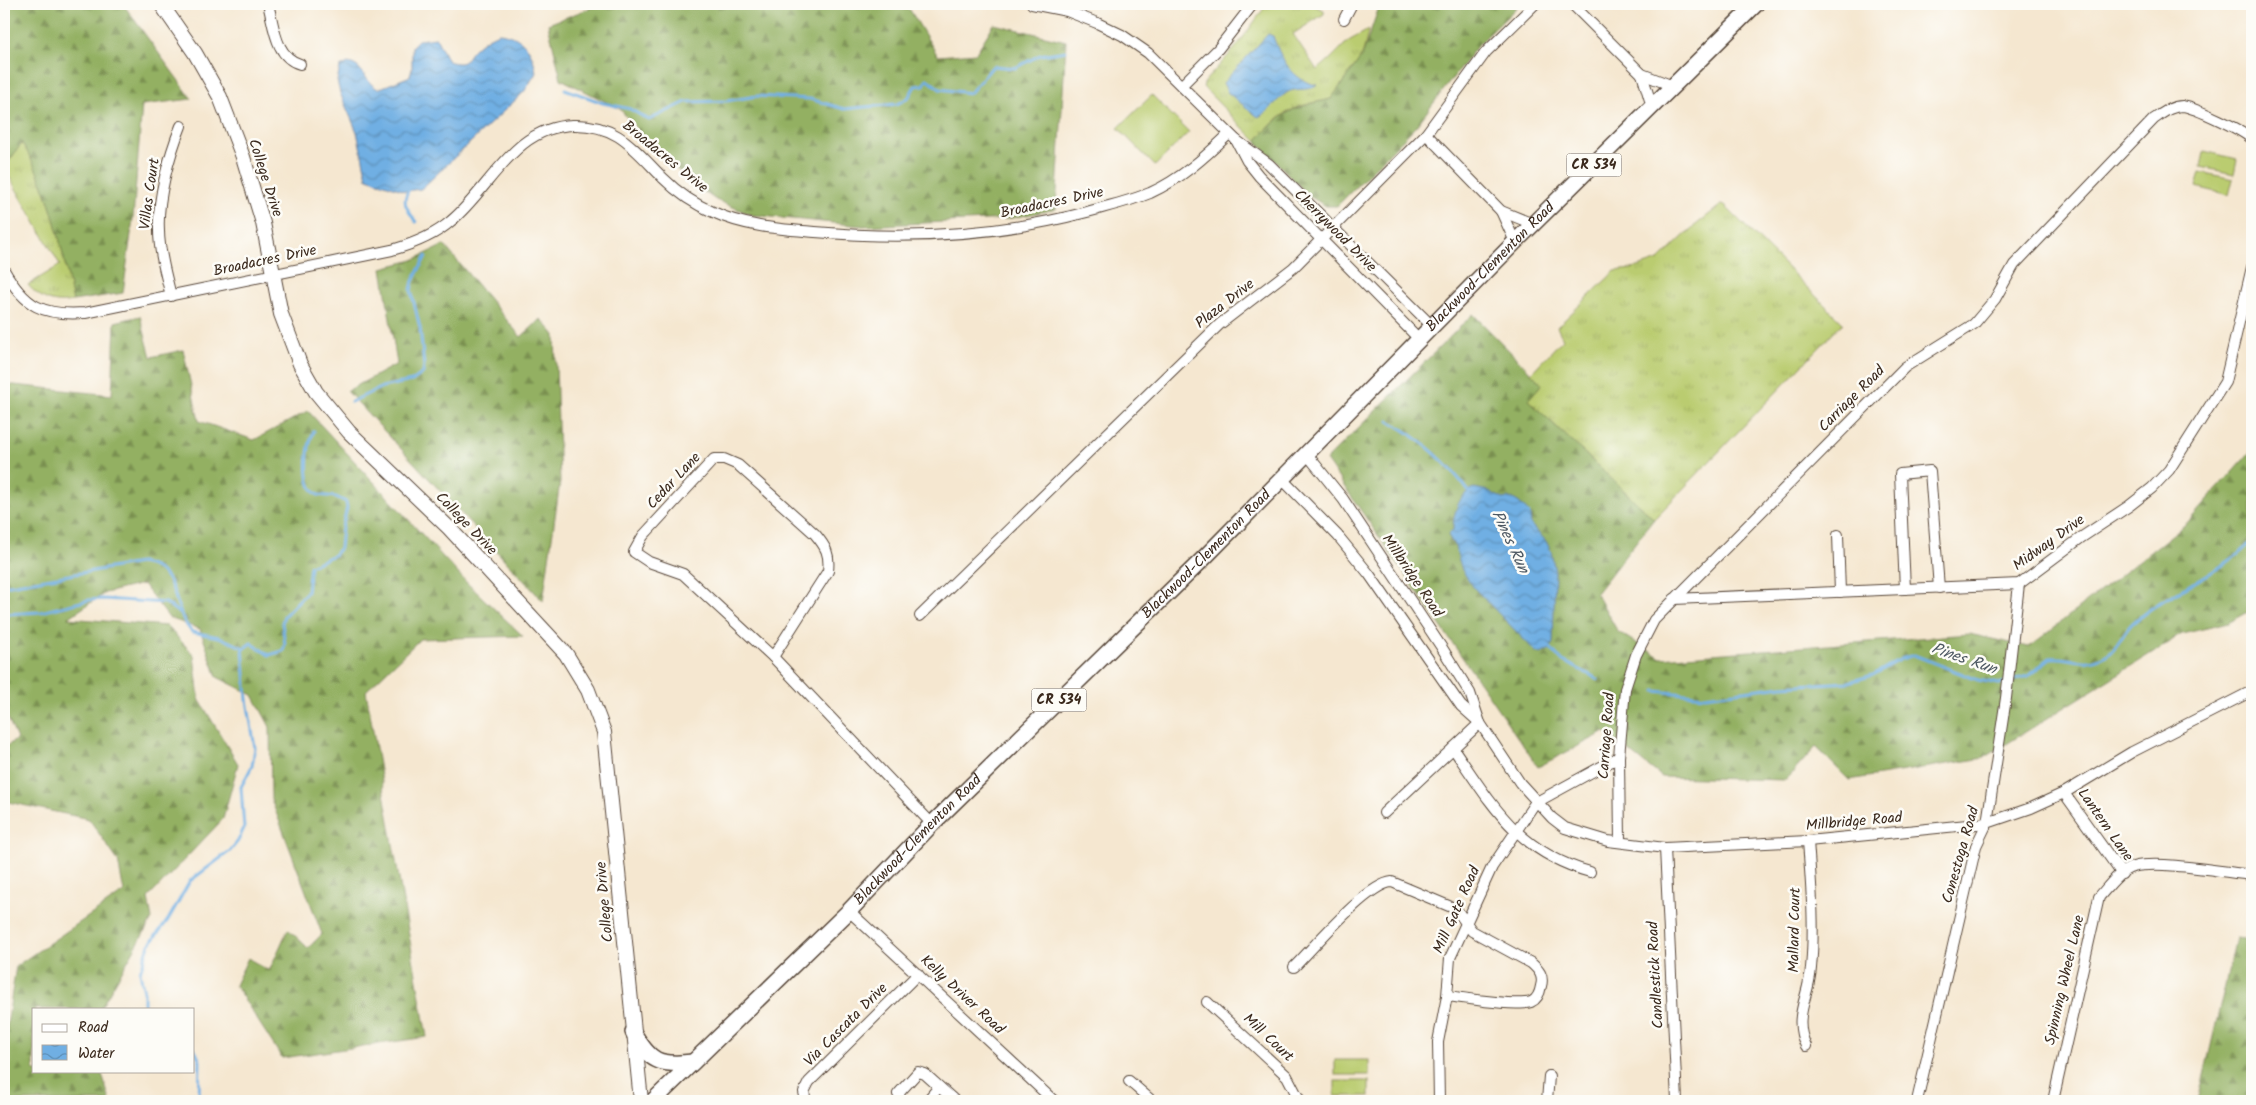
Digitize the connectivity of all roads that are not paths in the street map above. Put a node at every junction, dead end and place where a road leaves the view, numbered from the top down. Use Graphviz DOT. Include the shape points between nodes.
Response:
graph roads {
  1 [pos="161,4"];
  2 [pos="268,4"];
  3 [pos="1032,4"];
  4 [pos="1252,4"];
  5 [pos="1352,4"];
  6 [pos="1535,4"];
  7 [pos="1572,4"];
  8 [pos="1756,4"];
  9 [pos="1344,19"];
  10 [pos="300,64"];
  11 [pos="1642,74"];
  12 [pos="1182,85"];
  13 [pos="1673,86"];
  14 [pos="1652,107"];
  15 [pos="180,126"];
  16 [pos="1426,134"];
  17 [pos="1232,137"];
  18 [pos="2252,139"];
  19 [pos="1501,212"];
  20 [pos="1534,224"];
  21 [pos="1332,227"];
  22 [pos="1321,238"];
  23 [pos="1515,242"];
  24 [pos="2252,267"];
  25 [pos="4,270"];
  26 [pos="273,275"];
  27 [pos="171,296"];
  28 [pos="1432,326"];
  29 [pos="1419,339"];
  30 [pos="1306,453"];
  31 [pos="1281,478"];
  32 [pos="1838,535"];
  33 [pos="2019,584"];
  34 [pos="1939,588"];
  35 [pos="1904,589"];
  36 [pos="1840,592"];
  37 [pos="1674,599"];
  38 [pos="920,616"];
  39 [pos="773,657"];
  40 [pos="2252,691"];
  41 [pos="1480,722"];
  42 [pos="1453,748"];
  43 [pos="1619,757"];
  44 [pos="2064,793"];
  45 [pos="1535,803"];
  46 [pos="1384,813"];
  47 [pos="1988,823"];
  48 [pos="932,824"];
  49 [pos="1516,832"];
  50 [pos="1620,842"];
  51 [pos="1808,842"];
  52 [pos="1665,848"];
  53 [pos="1590,872"];
  54 [pos="2122,874"];
  55 [pos="2252,875"];
  56 [pos="849,911"];
  57 [pos="1466,922"];
  58 [pos="1294,968"];
  59 [pos="918,974"];
  60 [pos="1447,996"];
  61 [pos="1207,1002"];
  62 [pos="633,1032"];
  63 [pos="1806,1046"];
  64 [pos="693,1062"];
  65 [pos="1549,1076"];
  66 [pos="1129,1081"];
  67 [pos="939,1087"];
  68 [pos="641,1101"];
  69 [pos="653,1101"];
  70 [pos="806,1101"];
  71 [pos="902,1101"];
  72 [pos="927,1101"];
  73 [pos="955,1101"];
  74 [pos="1054,1101"];
  75 [pos="1152,1101"];
  76 [pos="1300,1101"];
  77 [pos="1439,1101"];
  78 [pos="1547,1101"];
  79 [pos="1677,1101"];
  80 [pos="1917,1101"];
  81 [pos="2053,1101"];
  1 -- 26 [label="main road, College Drive" via="220,97 263,223"];
  2 -- 10 [label="street" via="281,50 288,59"];
  3 -- 12 [label="street, Cherrywood Drive" via="1077,14 1122,35 1148,53"];
  4 -- 12 [label="street" via="1218,49"];
  5 -- 9 [label="street"];
  6 -- 16 [label="street, Plaza Drive" via="1486,52"];
  7 -- 11 [label="street"];
  8 -- 13 [label="main road, Blackwood-Clementon Road / CR 534"];
  11 -- 13 [label="street"];
  11 -- 14 [label="street"];
  12 -- 17 [label="street, Cherrywood Drive"];
  13 -- 14 [label="main road, Blackwood-Clementon Road / CR 534"];
  14 -- 20 [label="main road, Blackwood-Clementon Road / CR 534"];
  15 -- 27 [label="street, Villas Court" via="168,161 159,222 159,239"];
  16 -- 19 [label="street"];
  16 -- 21 [label="street, Plaza Drive"];
  17 -- 21 [label="street, Cherrywood Drive" via="1269,164"];
  17 -- 22 [label="street, Cherrywood Drive" via="1250,166"];
  17 -- 26 [label="street, Broadacres Drive" via="1179,177 1152,192 1126,201 1006,229 868,236 783,230 720,215 683,195 616,134 594,126 559,126 536,134 517,148 459,214 430,235 392,250"];
  18 -- 37 [label="street, Carriage Road" via="2238,128 2183,106 2169,109 2154,119 2014,266 1995,299 1974,324 1905,367"];
  19 -- 20 [label="street"];
  19 -- 23 [label="street"];
  20 -- 23 [label="main road, Blackwood-Clementon Road / CR 534"];
  21 -- 22 [label="street, Plaza Drive"];
  21 -- 28 [label="street, Cherrywood Drive"];
  22 -- 29 [label="street, Cherrywood Drive"];
  22 -- 38 [label="street, Plaza Drive" via="1286,273 1207,336"];
  23 -- 28 [label="main road, Blackwood-Clementon Road / CR 534"];
  24 -- 33 [label="street, Midway Drive" via="2224,382 2169,470 2130,506"];
  25 -- 27 [label="street, Broadacres Drive" via="27,302 59,314 85,313"];
  26 -- 27 [label="street, Broadacres Drive"];
  26 -- 62 [label="main road, College Drive" via="281,314 300,364 316,392 349,432 449,528 566,654 588,690 604,732"];
  28 -- 29 [label="main road, Blackwood-Clementon Road / CR 534"];
  29 -- 30 [label="main road, Blackwood-Clementon Road / CR 534"];
  30 -- 31 [label="main road, Blackwood-Clementon Road / CR 534"];
  30 -- 41 [label="street, Millbridge Road" via="1343,499 1442,648 1470,693"];
  31 -- 41 [label="street, Millbridge Road" via="1338,536 1369,574 1461,706"];
  31 -- 48 [label="main road, Blackwood-Clementon Road / CR 534" via="1196,566"];
  32 -- 36 [label="street"];
  33 -- 34 [label="street, Midway Drive"];
  33 -- 47 [label="street, Conestoga Road" via="2008,689"];
  34 -- 35 [label="street, Midway Drive"];
  34 -- 35 [label="street" via="1930,471 1900,474"];
  35 -- 36 [label="street, Midway Drive"];
  36 -- 37 [label="street, Midway Drive"];
  37 -- 43 [label="street, Carriage Road" via="1654,620 1636,655 1625,689"];
  39 -- 39 [label="street, Cedar Lane" via="683,574 649,562 634,552 644,536 714,459 738,465 815,534 830,556 828,571"];
  39 -- 48 [label="street, Cedar Lane"];
  40 -- 44 [label="street, Millbridge Road" via="2132,752"];
  41 -- 42 [label="street"];
  41 -- 45 [label="street, Millbridge Road"];
  42 -- 46 [label="street"];
  42 -- 49 [label="street" via="1496,810"];
  43 -- 45 [label="street"];
  43 -- 50 [label="street, Carriage Road"];
  44 -- 47 [label="street, Millbridge Road"];
  44 -- 54 [label="street, Lantern Lane"];
  45 -- 49 [label="street, Mill Gate Road"];
  45 -- 50 [label="street, Millbridge Road" via="1566,828"];
  47 -- 51 [label="street, Millbridge Road"];
  47 -- 80 [label="street, Conestoga Road" via="1976,846"];
  48 -- 56 [label="main road, Blackwood-Clementon Road / CR 534"];
  49 -- 53 [label="street" via="1558,862"];
  49 -- 57 [label="street, Mill Gate Road" via="1492,867"];
  50 -- 52 [label="street, Millbridge Road"];
  51 -- 52 [label="street, Millbridge Road"];
  51 -- 63 [label="street, Mallard Court" via="1814,916 1811,969 1800,1014 1801,1034"];
  52 -- 79 [label="street, Candlestick Road"];
  54 -- 55 [label="street" via="2132,867 2150,865"];
  54 -- 81 [label="street, Spinning Wheel Lane" via="2100,898"];
  56 -- 59 [label="street, Kelly Driver Road"];
  56 -- 64 [label="main road, Blackwood-Clementon Road / CR 534"];
  57 -- 58 [label="street" via="1456,910 1439,902 1392,882 1383,883 1363,898"];
  57 -- 60 [label="street, Mill Gate Road" via="1450,958"];
  57 -- 60 [label="street" via="1472,931 1532,963 1542,977 1540,991 1532,1002"];
  59 -- 70 [label="street, Via Cascata Drive" via="810,1082 804,1092"];
  59 -- 74 [label="street, Kelly Driver Road"];
  60 -- 77 [label="street, Mill Gate Road" via="1438,1042"];
  61 -- 76 [label="street, Mill Court" via="1288,1076"];
  62 -- 64 [label="main road" via="646,1052 658,1062"];
  62 -- 68 [label="main road, College Drive"];
  64 -- 69 [label="main road, Blackwood-Clementon Road / CR 534"];
  65 -- 78 [label="street"];
  66 -- 75 [label="street"];
  67 -- 71 [label="street" via="918,1072 898,1094"];
  67 -- 72 [label="street"];
  67 -- 73 [label="street"];
}
